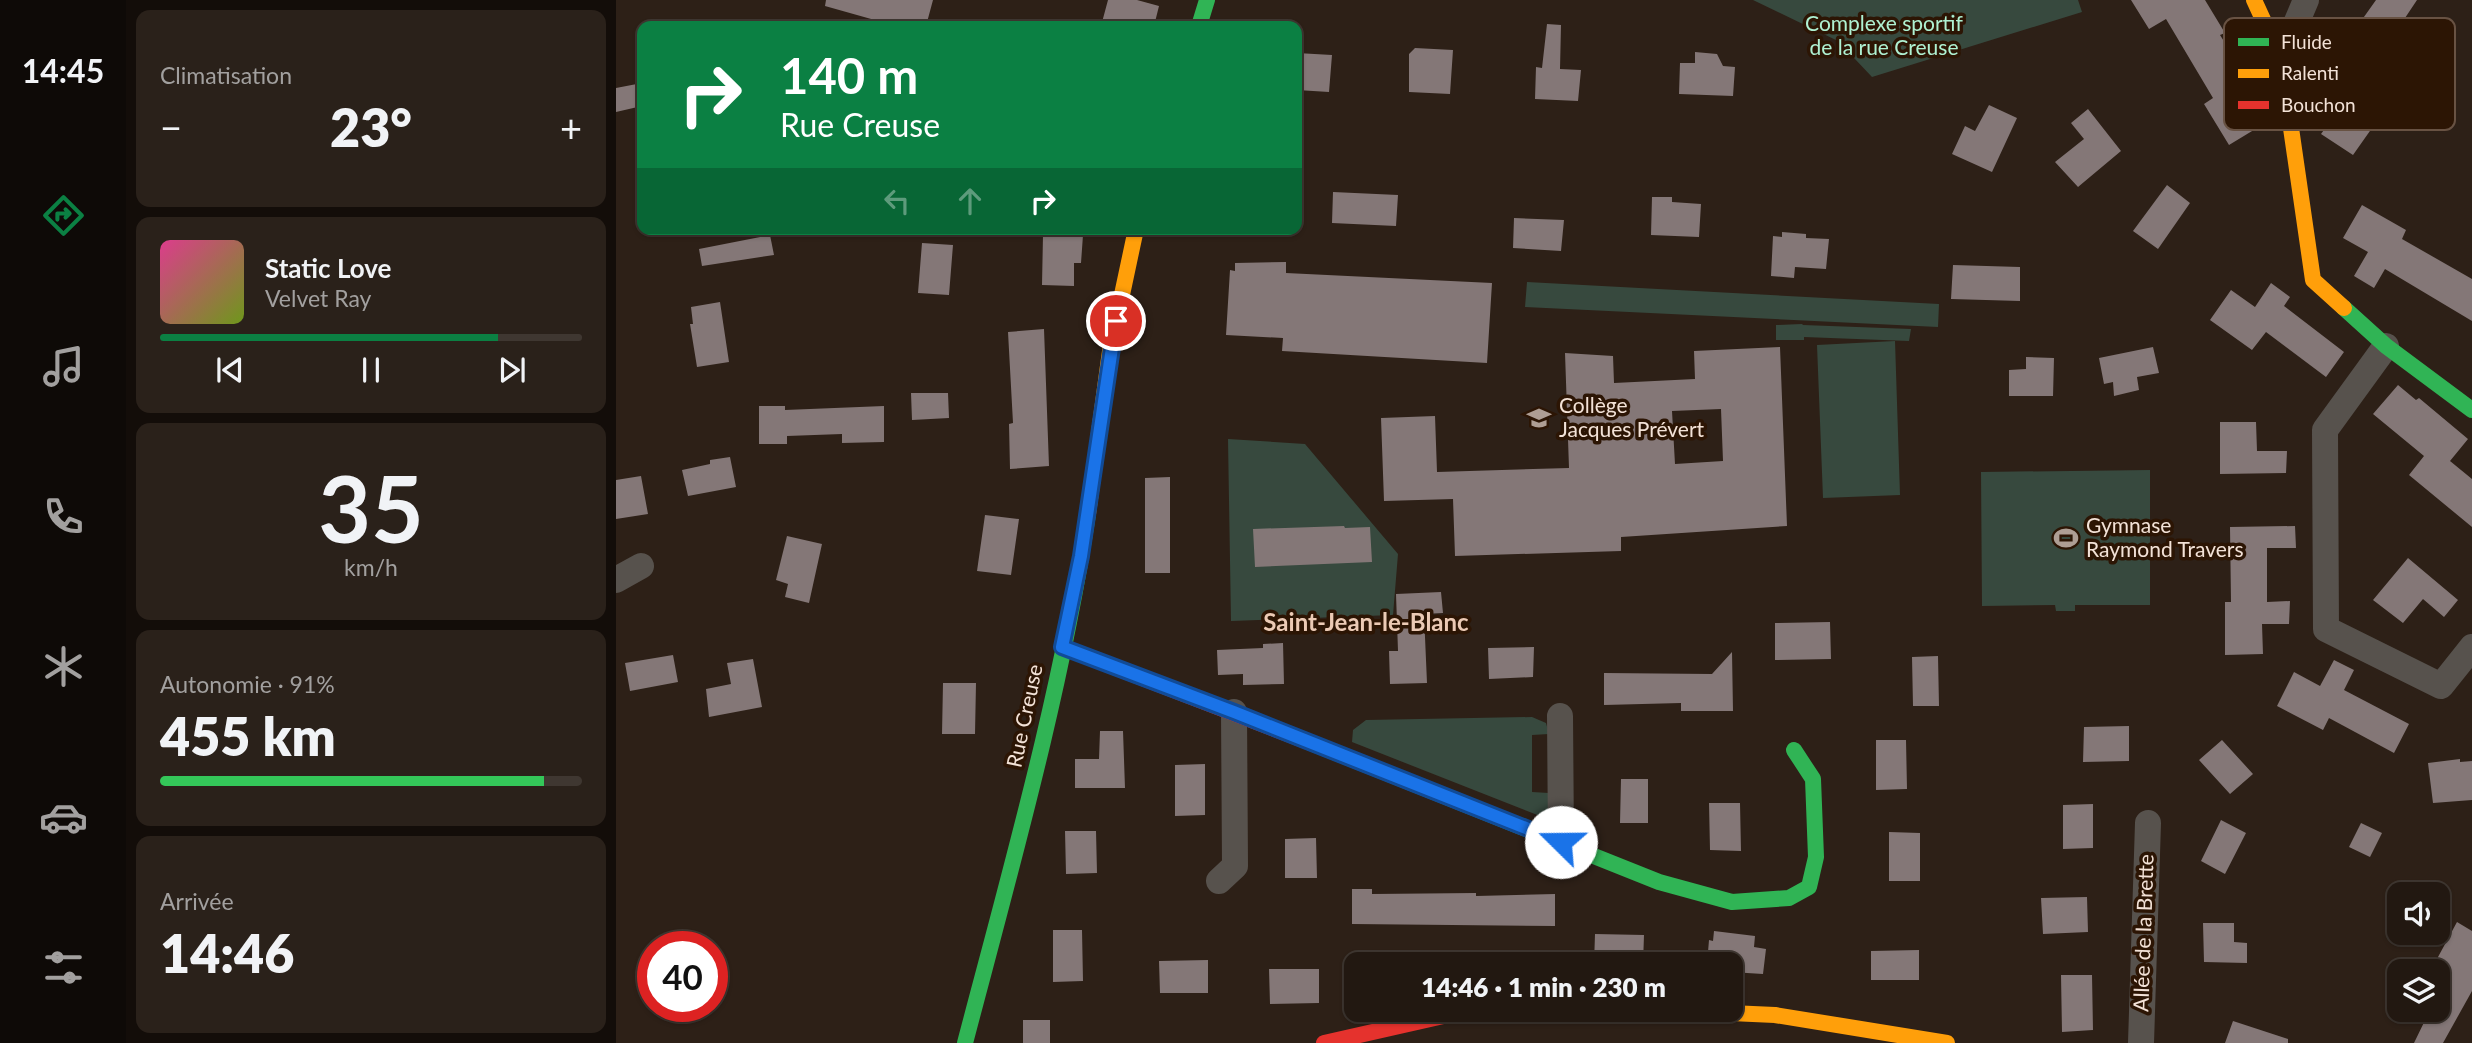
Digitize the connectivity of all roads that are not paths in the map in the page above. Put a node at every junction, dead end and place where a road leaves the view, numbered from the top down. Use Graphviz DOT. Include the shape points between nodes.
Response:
graph roads {
  1 [pos="1207,0"];
  2 [pos="2254,0"];
  3 [pos="2306,0"];
  4 [pos="2262,18"];
  5 [pos="2298,18"];
  6 [pos="1201,21"];
  7 [pos="2291,130"];
  8 [pos="1134,235"];
  9 [pos="2386,346"];
  10 [pos="2472,410"];
  11 [pos="641,566"];
  12 [pos="616,580"];
  13 [pos="1062,647"];
  14 [pos="2472,647"];
  15 [pos="1234,712"];
  16 [pos="1560,716"];
  17 [pos="1794,750"];
  18 [pos="2148,823"];
  19 [pos="1561,842"];
  20 [pos="1219,881"];
  21 [pos="1743,1014"];
  22 [pos="1417,1022"];
  23 [pos="965,1043"];
  24 [pos="1324,1043"];
  25 [pos="1947,1043"];
  26 [pos="2141,1043"];
  1 -- 6 [label="street"];
  2 -- 4 [label="street"];
  3 -- 5 [label="street"];
  7 -- 9 [label="street" via="2313,280"];
  8 -- 13 [label="street, Rue Creuse" via="1125,267 1081,556"];
  9 -- 10 [label="street"];
  9 -- 14 [label="street" via="2325,430 2326,629 2441,686"];
  11 -- 12 [label="street"];
  13 -- 15 [label="street"];
  13 -- 23 [label="street, Rue Creuse" via="1039,758"];
  15 -- 19 [label="street"];
  15 -- 20 [label="street" via="1235,866"];
  16 -- 19 [label="street"];
  17 -- 19 [label="street" via="1813,779 1816,857 1809,887 1789,898 1732,902 1658,882"];
  18 -- 26 [label="street, Allée de la Brette"];
  21 -- 25 [label="street"];
  22 -- 24 [label="street"];
}
